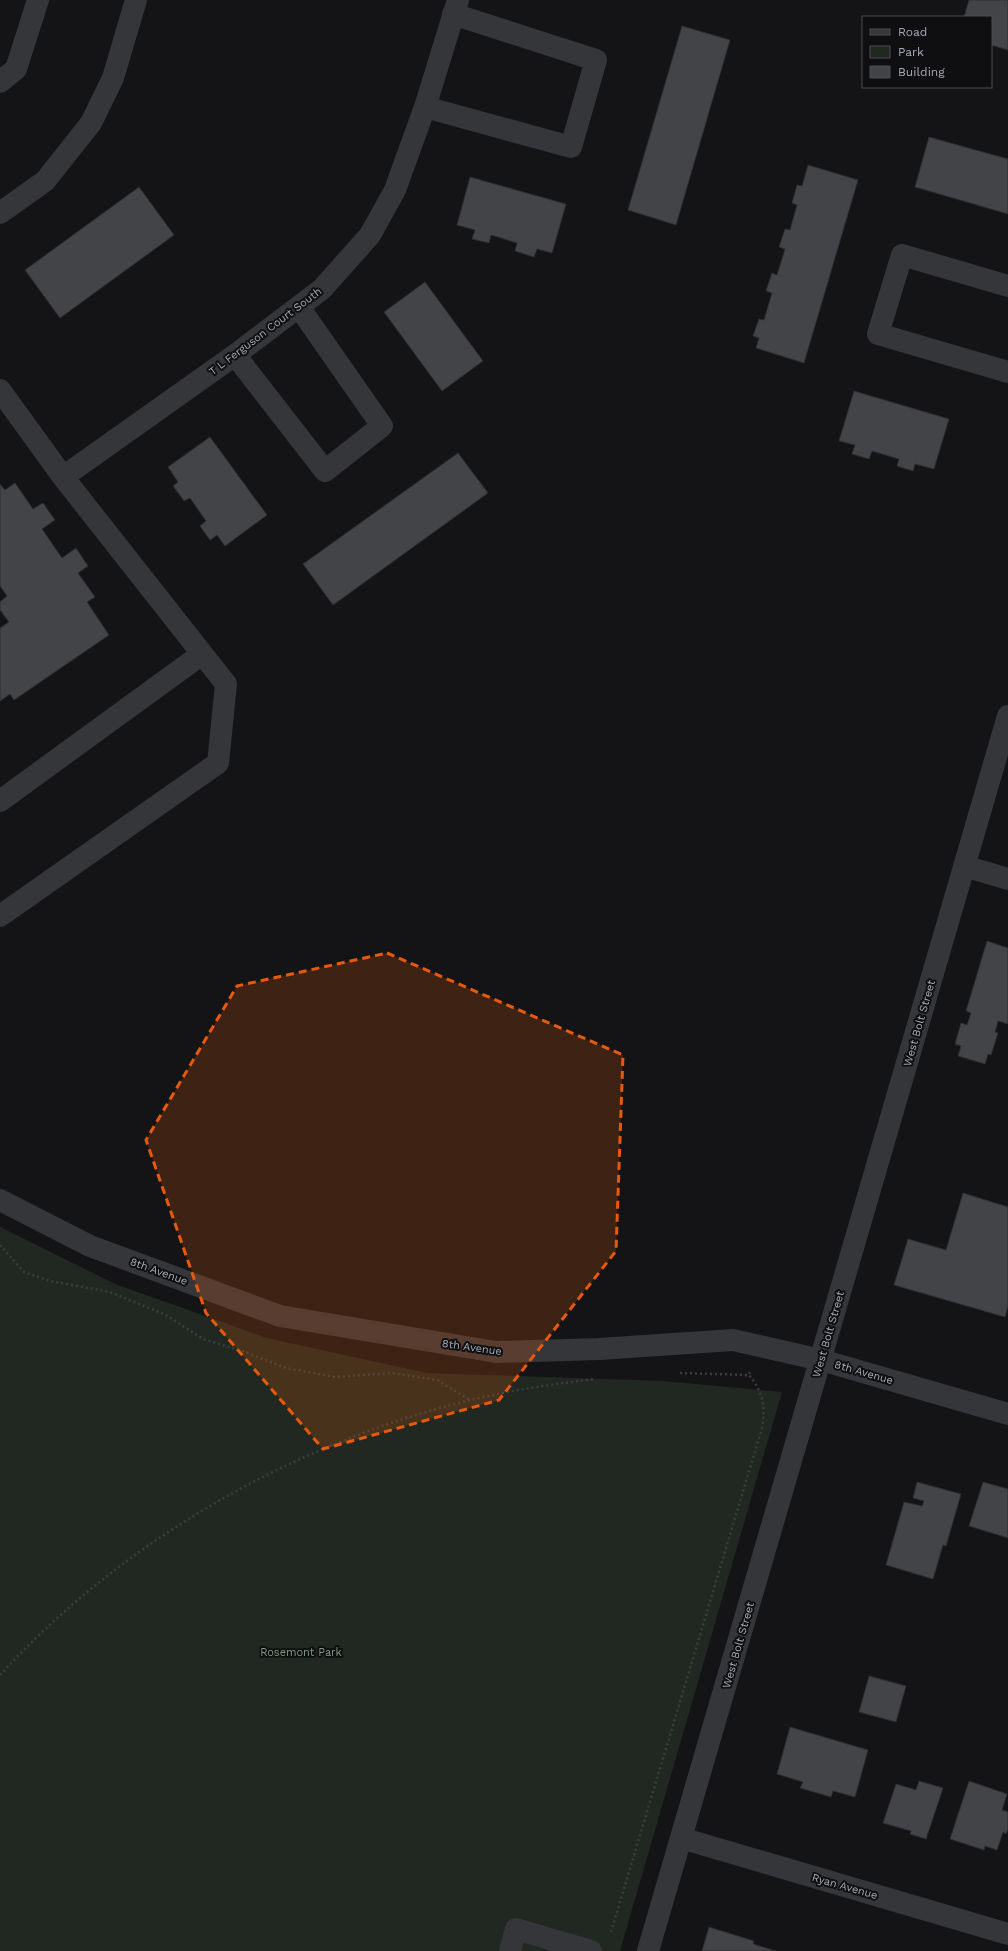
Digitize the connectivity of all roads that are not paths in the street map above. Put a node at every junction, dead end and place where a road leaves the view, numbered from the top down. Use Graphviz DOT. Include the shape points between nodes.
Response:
graph roads {
  1 [pos="38,0"];
  2 [pos="136,0"];
  3 [pos="456,7"];
  4 [pos="0,82"];
  5 [pos="425,107"];
  6 [pos="0,213"];
  7 [pos="1008,286"];
  8 [pos="299,307"];
  9 [pos="235,355"];
  10 [pos="1008,372"];
  11 [pos="0,390"];
  12 [pos="63,478"];
  13 [pos="202,654"];
  14 [pos="1008,716"];
  15 [pos="0,801"];
  16 [pos="964,866"];
  17 [pos="1008,879"];
  18 [pos="0,916"];
  19 [pos="0,1200"];
  20 [pos="820,1360"];
  21 [pos="1008,1414"];
  22 [pos="681,1838"];
  23 [pos="1008,1934"];
  24 [pos="510,1951"];
  25 [pos="591,1951"];
  26 [pos="648,1951"];
  1 -- 4 [label="street" via="16,69"];
  2 -- 6 [label="street" via="113,78 91,123 45,180"];
  3 -- 5 [label="street, T L Ferguson Court South"];
  3 -- 5 [label="street" via="596,60 571,147"];
  5 -- 8 [label="street, T L Ferguson Court South" via="395,190 370,235 322,289"];
  7 -- 10 [label="street" via="902,255 878,334"];
  8 -- 9 [label="street, T L Ferguson Court South"];
  8 -- 9 [label="street" via="382,426 325,471"];
  9 -- 12 [label="street, T L Ferguson Court South"];
  11 -- 12 [label="street"];
  12 -- 13 [label="street"];
  13 -- 15 [label="street"];
  13 -- 18 [label="street" via="226,684 218,763"];
  14 -- 16 [label="street, West Bolt Street"];
  16 -- 17 [label="street"];
  16 -- 20 [label="street, West Bolt Street"];
  19 -- 20 [label="street, 8th Avenue" via="90,1246 280,1316 496,1352 599,1349 733,1340"];
  20 -- 21 [label="street, 8th Avenue"];
  20 -- 22 [label="street, West Bolt Street"];
  22 -- 23 [label="street, Ryan Avenue"];
  22 -- 26 [label="street, West Bolt Street"];
  24 -- 25 [label="street" via="516,1929"];
}
